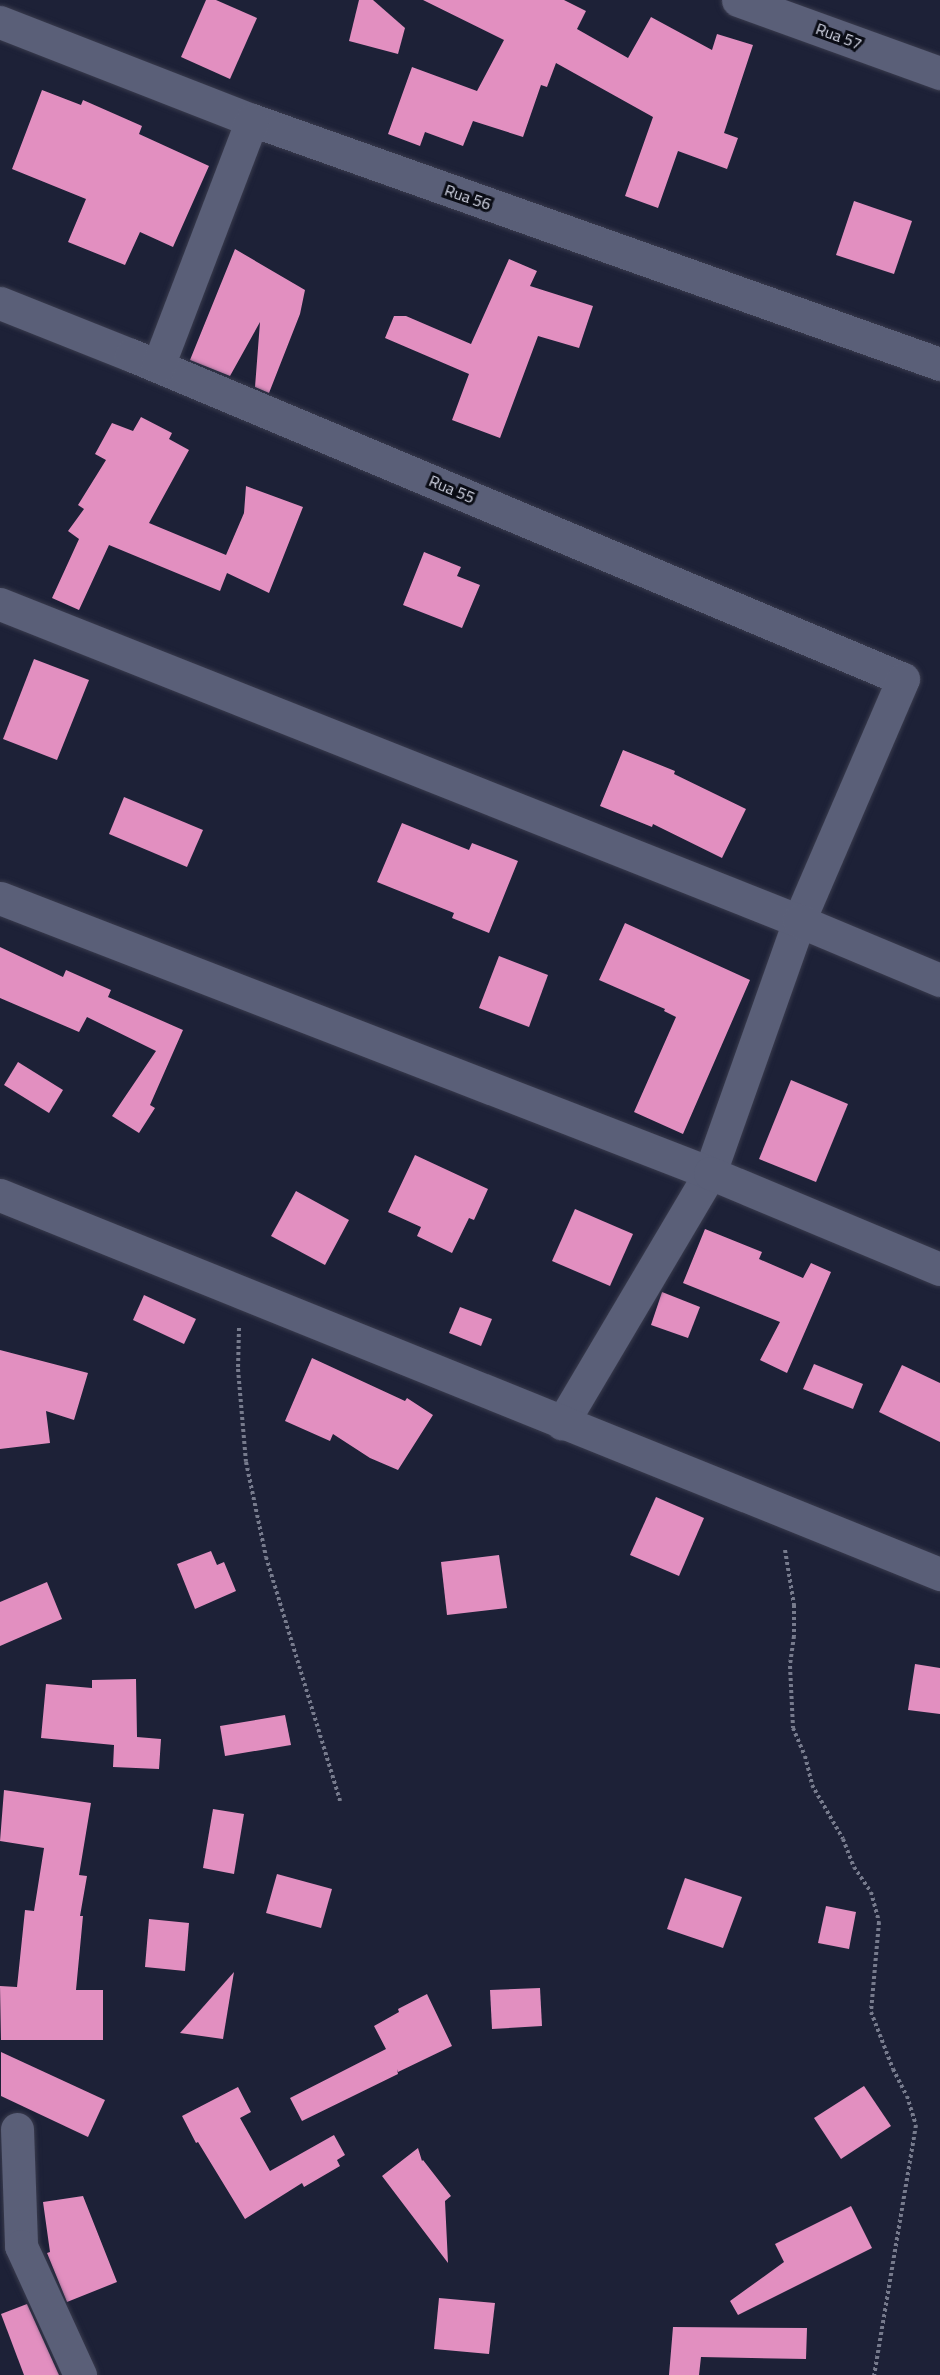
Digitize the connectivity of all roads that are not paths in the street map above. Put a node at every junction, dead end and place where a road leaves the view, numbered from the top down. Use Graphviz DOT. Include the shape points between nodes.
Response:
graph roads {
  1 [pos="738,0"];
  2 [pos="0,22"];
  3 [pos="940,73"];
  4 [pos="252,120"];
  5 [pos="0,303"];
  6 [pos="940,364"];
  7 [pos="158,366"];
  8 [pos="1,607"];
  9 [pos="0,898"];
  10 [pos="799,921"];
  11 [pos="940,980"];
  12 [pos="710,1173"];
  13 [pos="0,1195"];
  14 [pos="940,1269"];
  15 [pos="562,1423"];
  16 [pos="940,1574"];
  17 [pos="17,2129"];
  18 [pos="80,2375"];
  1 -- 3 [label="street, Rua 57"];
  2 -- 4 [label="street, Rua 56"];
  4 -- 6 [label="street, Rua 56"];
  4 -- 7 [label="street"];
  5 -- 7 [label="street, Rua 55"];
  7 -- 10 [label="street, Rua 55" via="903,679"];
  8 -- 10 [label="street"];
  9 -- 12 [label="street"];
  10 -- 11 [label="street"];
  10 -- 12 [label="street"];
  12 -- 14 [label="street"];
  12 -- 15 [label="street"];
  13 -- 15 [label="street"];
  15 -- 16 [label="street"];
  17 -- 18 [label="street" via="21,2246"];
}
